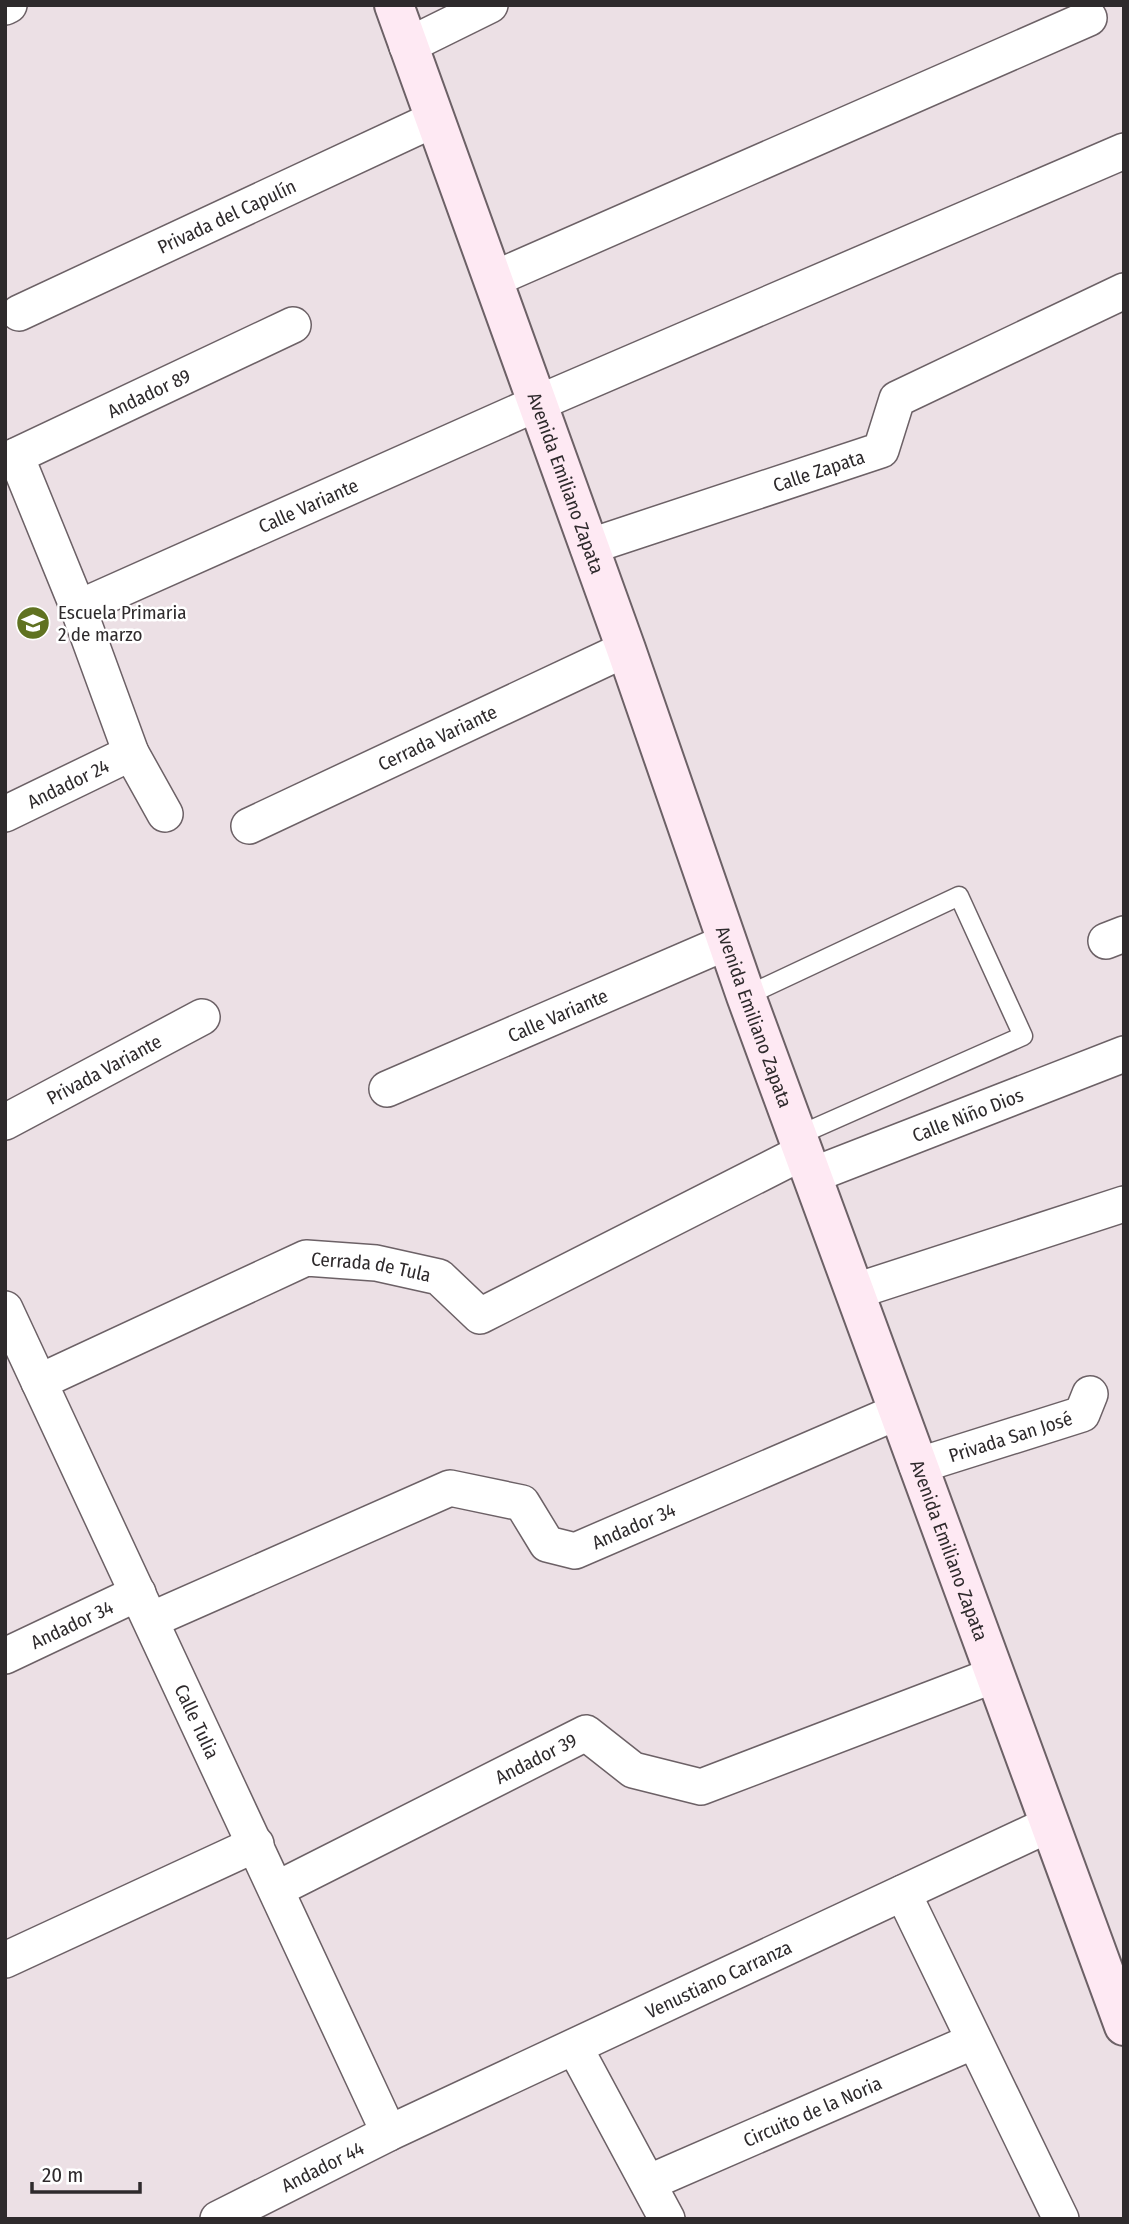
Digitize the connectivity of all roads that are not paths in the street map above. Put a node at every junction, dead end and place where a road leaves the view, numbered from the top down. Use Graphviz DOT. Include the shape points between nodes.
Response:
graph roads {
  1 [pos="394,5"];
  2 [pos="490,5"];
  3 [pos="1089,18"];
  4 [pos="407,46"];
  5 [pos="435,119"];
  6 [pos="1124,151"];
  7 [pos="494,279"];
  8 [pos="1124,291"];
  9 [pos="19,313"];
  10 [pos="293,325"];
  11 [pos="538,403"];
  12 [pos="10,459"];
  13 [pos="588,547"];
  14 [pos="78,608"];
  15 [pos="626,649"];
  16 [pos="131,753"];
  17 [pos="5,814"];
  18 [pos="165,814"];
  19 [pos="249,826"];
  20 [pos="727,942"];
  21 [pos="746,996"];
  22 [pos="202,1017"];
  23 [pos="1124,1054"];
  24 [pos="387,1089"];
  25 [pos="5,1122"];
  26 [pos="804,1154"];
  27 [pos="1124,1205"];
  28 [pos="856,1291"];
  29 [pos="5,1309"];
  30 [pos="23,1366"];
  31 [pos="1090,1394"];
  32 [pos="897,1412"];
  33 [pos="917,1466"];
  34 [pos="145,1607"];
  35 [pos="5,1656"];
  36 [pos="994,1675"];
  37 [pos="1048,1825"];
  38 [pos="256,1844"];
  39 [pos="277,1889"];
  40 [pos="903,1893"];
  41 [pos="5,1960"];
  42 [pos="1124,2026"];
  43 [pos="974,2041"];
  44 [pos="575,2048"];
  45 [pos="389,2133"];
  46 [pos="650,2182"];
  47 [pos="218,2219"];
  48 [pos="667,2219"];
  49 [pos="1061,2219"];
  1 -- 4 [label="main road, Avenida Emiliano Zapata"];
  2 -- 4 [label="street"];
  3 -- 7 [label="street"];
  4 -- 5 [label="main road, Avenida Emiliano Zapata"];
  5 -- 7 [label="main road, Avenida Emiliano Zapata"];
  5 -- 9 [label="street, Privada del Capulín"];
  6 -- 11 [label="street, Calle Variante"];
  7 -- 11 [label="main road, Avenida Emiliano Zapata"];
  8 -- 13 [label="street, Calle Zapata" via="897,399 881,450"];
  10 -- 12 [label="street, Andador 89"];
  11 -- 13 [label="main road, Avenida Emiliano Zapata"];
  11 -- 14 [label="street, Calle Variante"];
  12 -- 14 [label="street"];
  13 -- 15 [label="main road, Avenida Emiliano Zapata"];
  14 -- 16 [label="street"];
  15 -- 19 [label="street, Cerrada Variante"];
  15 -- 20 [label="main road, Avenida Emiliano Zapata"];
  16 -- 17 [label="street, Andador 24"];
  16 -- 18 [label="street"];
  20 -- 21 [label="main road, Avenida Emiliano Zapata"];
  20 -- 24 [label="street, Calle Variante"];
  21 -- 26 [label="main road, Avenida Emiliano Zapata"];
  21 -- 26 [label="lane" via="959,897 1023,1036"];
  22 -- 25 [label="street, Privada Variante"];
  23 -- 26 [label="street, Calle Niño Dios"];
  26 -- 28 [label="main road, Avenida Emiliano Zapata"];
  26 -- 30 [label="street, Cerrada de Tula" via="480,1316 439,1277 376,1262 306,1258"];
  27 -- 28 [label="street"];
  28 -- 32 [label="main road, Avenida Emiliano Zapata"];
  29 -- 30 [label="street, Calle Tulia"];
  30 -- 34 [label="street, Calle Tulia"];
  31 -- 33 [label="street, Privada San José" via="1082,1414"];
  32 -- 33 [label="main road, Avenida Emiliano Zapata"];
  32 -- 34 [label="street, Andador 34" via="575,1551 547,1544 522,1503 450,1488"];
  33 -- 36 [label="main road, Avenida Emiliano Zapata"];
  34 -- 35 [label="street, Andador 34"];
  34 -- 38 [label="street, Calle Tulia"];
  36 -- 37 [label="main road, Avenida Emiliano Zapata"];
  36 -- 39 [label="street, Andador 39" via="701,1787 633,1770 586,1733"];
  37 -- 40 [label="street, Venustiano Carranza"];
  37 -- 42 [label="main road, Avenida Emiliano Zapata"];
  38 -- 39 [label="street, Calle Tulia"];
  38 -- 41 [label="street"];
  39 -- 45 [label="street, Calle Tulia"];
  40 -- 43 [label="street"];
  40 -- 44 [label="street, Venustiano Carranza"];
  43 -- 46 [label="street, Circuito de la Noria"];
  43 -- 49 [label="street"];
  44 -- 45 [label="street, Venustiano Carranza"];
  44 -- 46 [label="street"];
  45 -- 47 [label="street, Andador 44"];
  46 -- 48 [label="street"];
}
